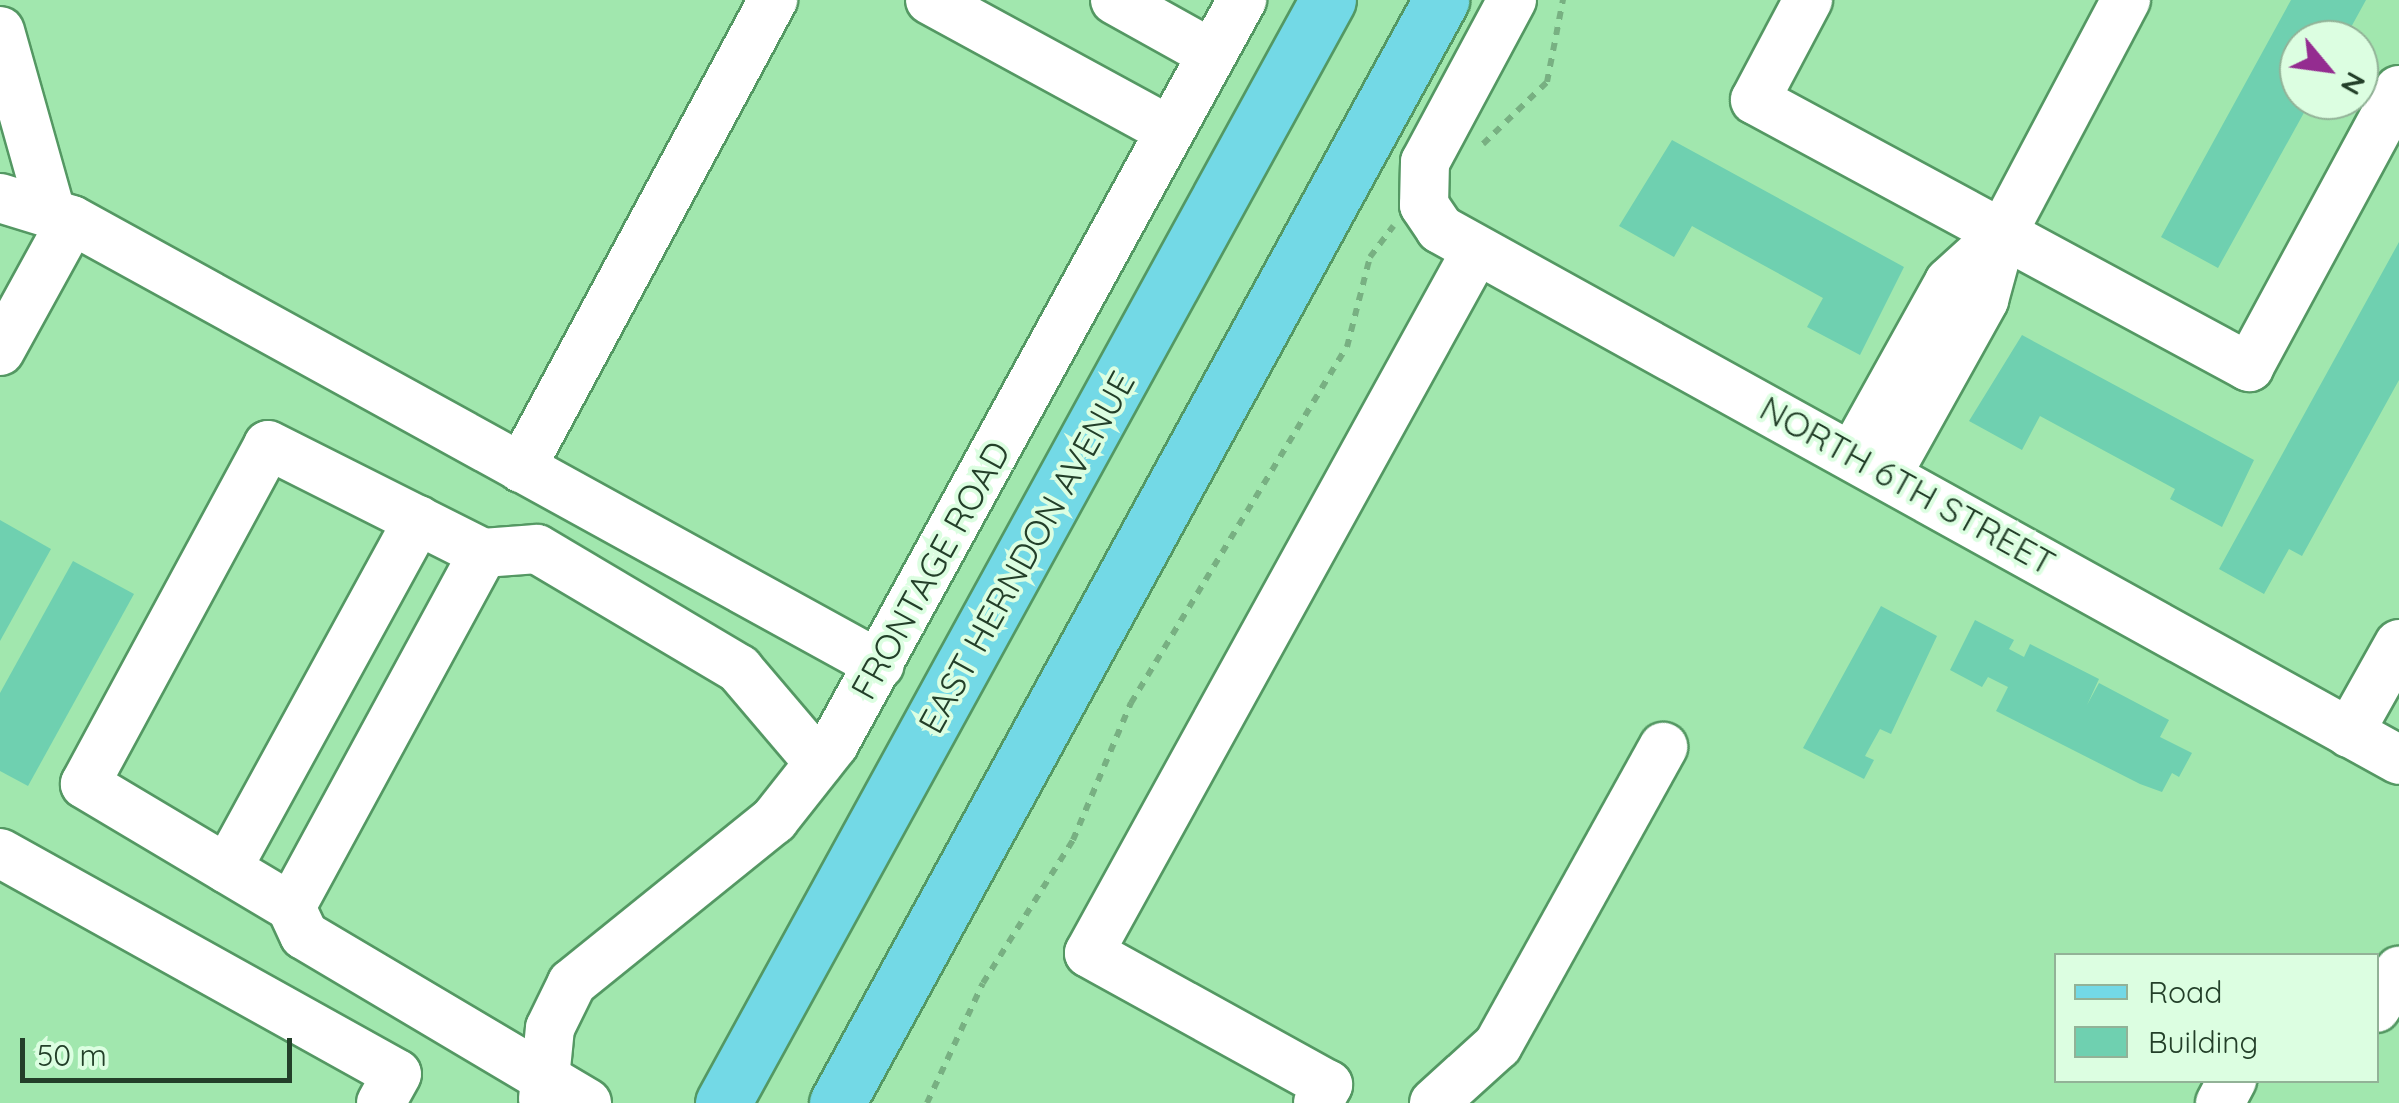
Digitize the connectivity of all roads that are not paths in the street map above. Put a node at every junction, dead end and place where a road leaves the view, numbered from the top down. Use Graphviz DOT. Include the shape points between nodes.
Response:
graph roads {
  1 [pos="773,0"];
  2 [pos="930,0"];
  3 [pos="1115,0"];
  4 [pos="1242,0"];
  5 [pos="1328,0"];
  6 [pos="1441,0"];
  7 [pos="1512,0"];
  8 [pos="1808,0"];
  9 [pos="2126,0"];
  10 [pos="0,31"];
  11 [pos="1212,54"];
  12 [pos="2399,90"];
  13 [pos="1170,132"];
  14 [pos="0,198"];
  15 [pos="61,215"];
  16 [pos="2002,234"];
  17 [pos="1476,251"];
  18 [pos="0,351"];
  19 [pos="1872,462"];
  20 [pos="521,468"];
  21 [pos="418,520"];
  22 [pos="482,553"];
  23 [pos="2399,644"];
  24 [pos="880,665"];
  25 [pos="2350,733"];
  26 [pos="1664,747"];
  27 [pos="2399,760"];
  28 [pos="819,764"];
  29 [pos="0,854"];
  30 [pos="227,869"];
  31 [pos="291,907"];
  32 [pos="2399,970"];
  33 [pos="2379,1003"];
  34 [pos="388,1088"];
  35 [pos="543,1088"];
  36 [pos="587,1103"];
  37 [pos="723,1103"];
  38 [pos="837,1103"];
  39 [pos="1318,1103"];
  40 [pos="1434,1103"];
  1 -- 20 [label="street"];
  2 -- 13 [label="street"];
  3 -- 11 [label="street"];
  4 -- 11 [label="street, FRONTAGE ROAD"];
  5 -- 37 [label="main road, EAST HERNDON AVENUE"];
  6 -- 38 [label="main road"];
  7 -- 17 [label="street, NORTH 6TH STREET" via="1425,162 1424,205 1440,229"];
  8 -- 16 [label="street" via="1754,100"];
  9 -- 16 [label="street"];
  10 -- 15 [label="street"];
  11 -- 13 [label="street, FRONTAGE ROAD"];
  12 -- 16 [label="street" via="2249,367"];
  13 -- 24 [label="street, FRONTAGE ROAD"];
  14 -- 15 [label="street"];
  15 -- 18 [label="street"];
  15 -- 20 [label="street"];
  16 -- 19 [label="street" via="1984,300"];
  17 -- 19 [label="street, NORTH 6TH STREET"];
  17 -- 39 [label="street" via="1089,953 1328,1085"];
  19 -- 25 [label="street, NORTH 6TH STREET"];
  20 -- 24 [label="street"];
  21 -- 22 [label="street"];
  21 -- 30 [label="street"];
  21 -- 30 [label="street" via="268,445 85,784"];
  22 -- 28 [label="street" via="537,549 739,669"];
  22 -- 31 [label="street"];
  23 -- 25 [label="street"];
  24 -- 28 [label="street, FRONTAGE ROAD"];
  25 -- 27 [label="street, NORTH 6TH STREET"];
  26 -- 40 [label="street" via="1498,1046"];
  28 -- 35 [label="street, FRONTAGE ROAD" via="774,820 572,984 550,1028"];
  29 -- 34 [label="street"];
  30 -- 31 [label="street"];
  31 -- 35 [label="street" via="304,935"];
  32 -- 33 [label="street"];
  35 -- 36 [label="street"];
}
